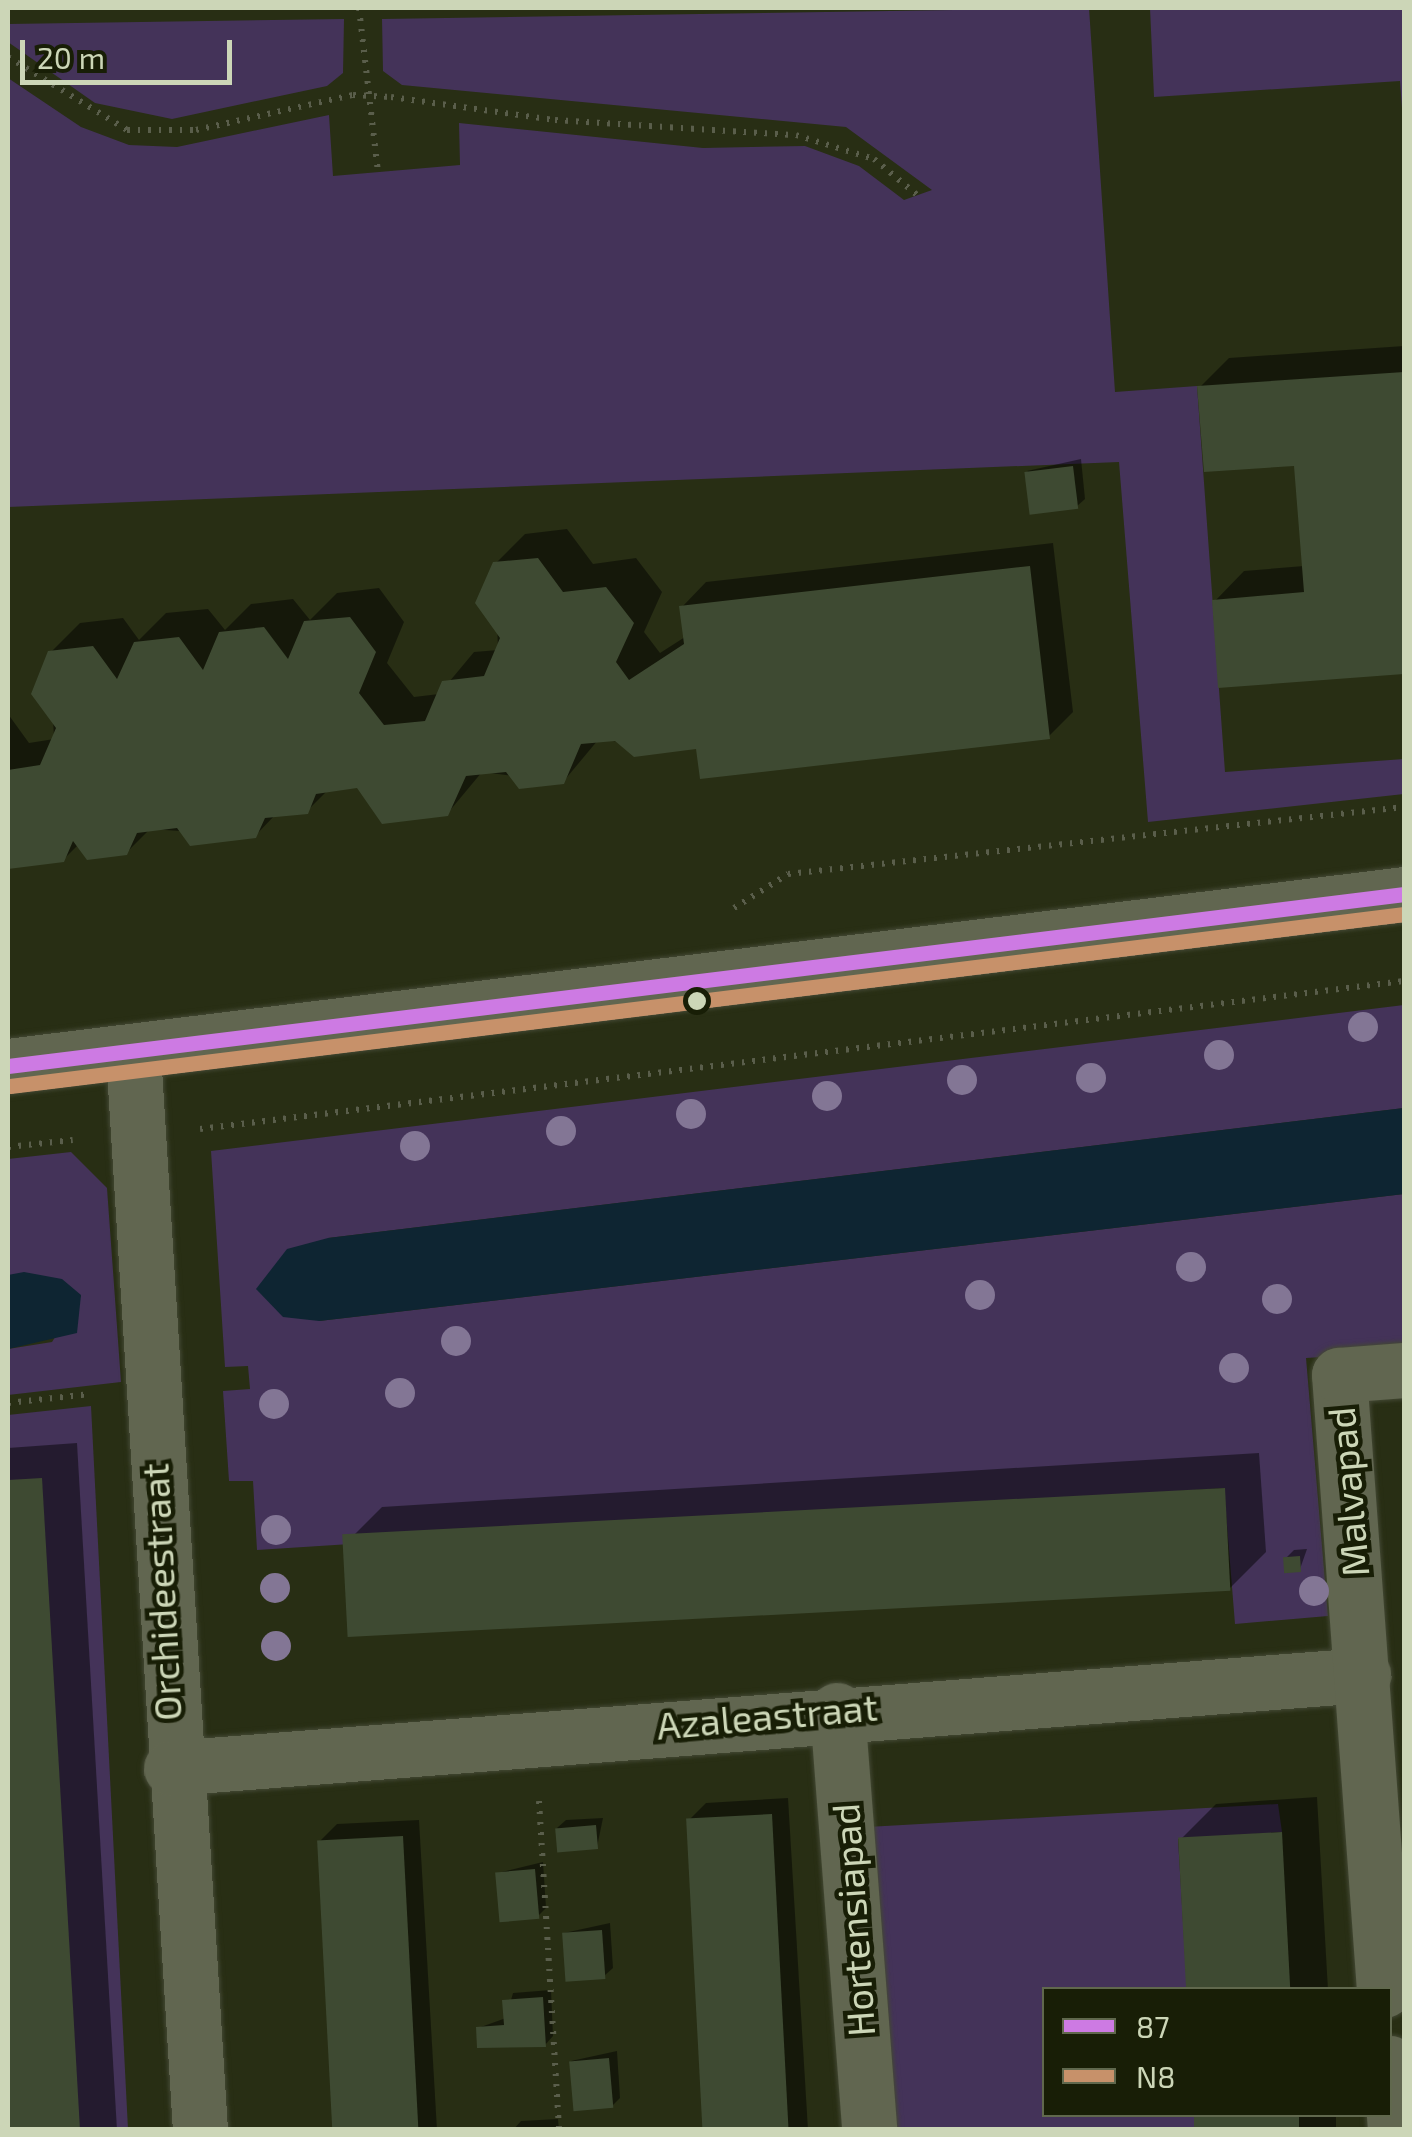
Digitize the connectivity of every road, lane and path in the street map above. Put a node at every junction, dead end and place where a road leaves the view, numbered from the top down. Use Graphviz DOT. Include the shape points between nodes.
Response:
graph roads {
  1 [pos="359,8"];
  2 [pos="8,57"];
  3 [pos="364,96"];
  4 [pos="378,171"];
  5 [pos="917,196"];
  6 [pos="1404,807"];
  7 [pos="1404,894"];
  8 [pos="724,914"];
  9 [pos="1404,982"];
  10 [pos="133,1053"];
  11 [pos="8,1066"];
  12 [pos="8,1130"];
  13 [pos="137,1136"];
  14 [pos="9,1146"];
  15 [pos="1404,1370"];
  16 [pos="150,1387"];
  17 [pos="8,1403"];
  18 [pos="1363,1675"];
  19 [pos="838,1710"];
  20 [pos="535,1736"];
  21 [pos="171,1768"];
  22 [pos="1386,1987"];
  23 [pos="1392,2090"];
  24 [pos="200,2130"];
  25 [pos="559,2130"];
  26 [pos="869,2130"];
  27 [pos="1395,2130"];
  1 -- 3 [label="path"];
  2 -- 3 [label="path" via="126,130 196,130"];
  3 -- 4 [label="path"];
  3 -- 5 [label="path" via="796,134 874,158"];
  6 -- 8 [label="path" via="788,874"];
  7 -- 10 [label="street"];
  9 -- 13 [label="path"];
  10 -- 11 [label="street"];
  10 -- 13 [label="street, Orchideestraat"];
  12 -- 14 [label="path"];
  13 -- 14 [label="path"];
  13 -- 16 [label="street, Orchideestraat"];
  15 -- 18 [label="street, Malvapad" via="1339,1374"];
  16 -- 17 [label="path"];
  16 -- 21 [label="street, Orchideestraat"];
  18 -- 19 [label="street, Azaleastraat"];
  18 -- 22 [label="street, Malvapad"];
  19 -- 20 [label="street, Azaleastraat"];
  19 -- 26 [label="street, Hortensiapad"];
  20 -- 21 [label="street, Azaleastraat"];
  20 -- 25 [label="path"];
  21 -- 24 [label="street, Orchideestraat"];
  23 -- 27 [label="street"];
}
